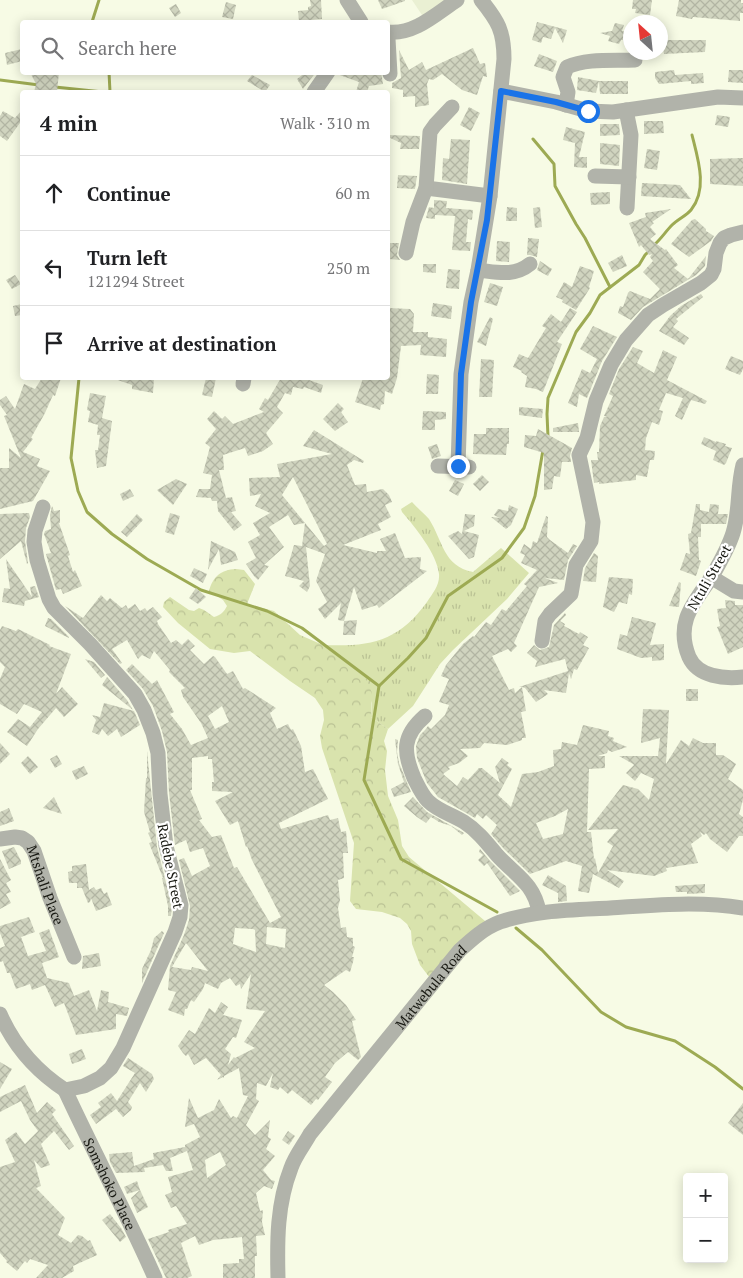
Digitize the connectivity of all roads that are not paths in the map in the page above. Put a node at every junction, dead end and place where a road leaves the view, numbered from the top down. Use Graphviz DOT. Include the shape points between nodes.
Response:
graph roads {
  1 [pos="347,0"];
  2 [pos="457,0"];
  3 [pos="481,0"];
  4 [pos="360,20"];
  5 [pos="390,32"];
  6 [pos="635,60"];
  7 [pos="501,91"];
  8 [pos="743,98"];
  9 [pos="566,105"];
  10 [pos="452,107"];
  11 [pos="626,110"];
  12 [pos="595,176"];
  13 [pos="629,177"];
  14 [pos="426,188"];
  15 [pos="490,196"];
  16 [pos="627,208"];
  17 [pos="743,232"];
  18 [pos="406,253"];
  19 [pos="530,264"];
  20 [pos="478,270"];
  21 [pos="438,466"];
  22 [pos="743,466"];
  23 [pos="43,507"];
  24 [pos="741,508"];
  25 [pos="711,577"];
  26 [pos="743,592"];
  27 [pos="542,641"];
  28 [pos="743,677"];
  29 [pos="425,716"];
  30 [pos="0,839"];
  31 [pos="743,908"];
  32 [pos="539,912"];
  33 [pos="74,957"];
  34 [pos="0,1014"];
  35 [pos="65,1090"];
  36 [pos="155,1278"];
  37 [pos="278,1278"];
  1 -- 4 [label="street"];
  2 -- 5 [label="street" via="426,22 407,31"];
  3 -- 7 [label="street" via="498,23 504,41"];
  6 -- 9 [label="street" via="567,67 563,77 568,92"];
  7 -- 9 [label="street"];
  7 -- 15 [label="street"];
  8 -- 11 [label="street" via="718,98"];
  9 -- 11 [label="street" via="588,111"];
  10 -- 14 [label="street" via="430,132"];
  11 -- 13 [label="street" via="631,135"];
  12 -- 13 [label="street"];
  13 -- 16 [label="street"];
  14 -- 15 [label="street"];
  14 -- 18 [label="street"];
  15 -- 20 [label="street"];
  17 -- 27 [label="street" via="724,238 716,253 714,269 706,279 648,315 626,340 611,365 579,455 593,522 591,541 576,565 572,594 545,620"];
  19 -- 20 [label="street" via="517,272"];
  20 -- 21 [label="street" via="461,374 464,466"];
  22 -- 24 [label="street, Ntuli Street"];
  23 -- 35 [label="street, Radebe Street" via="34,542 36,560 49,599 135,694 153,733 158,753 166,846 181,905 175,932 111,1068 84,1086"];
  24 -- 25 [label="street, Ntuli Street" via="726,552"];
  25 -- 26 [label="street" via="734,591"];
  25 -- 28 [label="street, Ntuli Street" via="688,613 684,625 686,648 700,670 715,676"];
  29 -- 32 [label="street" via="412,730 406,747 410,768 422,793 431,804 473,828 487,841 530,888"];
  30 -- 33 [label="street, Mtshali Place" via="22,838 34,851"];
  31 -- 32 [label="street, Matwebula Road" via="717,904"];
  32 -- 37 [label="street, Matwebula Road" via="491,926 460,950 310,1134 291,1166 282,1198 277,1230"];
  34 -- 35 [label="street" via="16,1043 38,1070"];
  35 -- 36 [label="street, Somshoko Place"];
}
